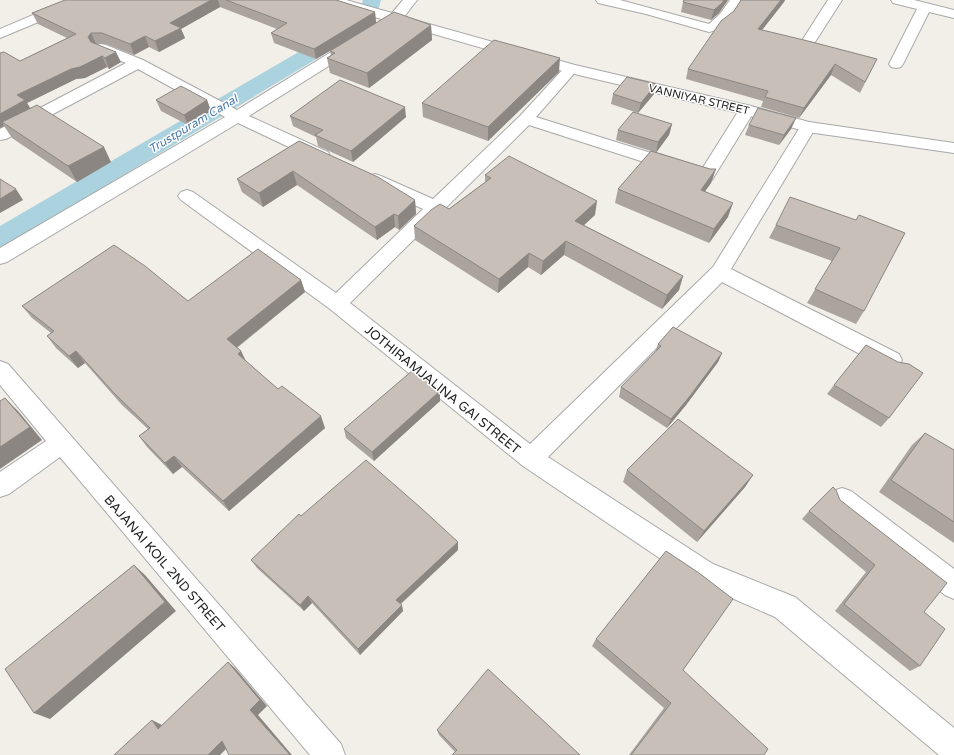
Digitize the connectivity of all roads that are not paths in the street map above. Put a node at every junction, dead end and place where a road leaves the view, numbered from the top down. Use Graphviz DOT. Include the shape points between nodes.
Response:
graph roads {
  1 [pos="79,0"];
  2 [pos="331,0"];
  3 [pos="410,0"];
  4 [pos="603,0"];
  5 [pos="660,0"];
  6 [pos="737,0"];
  7 [pos="835,0"];
  8 [pos="898,0"];
  9 [pos="44,3"];
  10 [pos="925,7"];
  11 [pos="57,10"];
  12 [pos="650,11"];
  13 [pos="954,14"];
  14 [pos="395,19"];
  15 [pos="0,34"];
  16 [pos="810,39"];
  17 [pos="101,48"];
  18 [pos="138,63"];
  19 [pos="896,64"];
  20 [pos="572,69"];
  21 [pos="747,110"];
  22 [pos="238,117"];
  23 [pos="526,118"];
  24 [pos="808,126"];
  25 [pos="0,135"];
  26 [pos="954,148"];
  27 [pos="337,162"];
  28 [pos="358,172"];
  29 [pos="187,196"];
  30 [pos="436,208"];
  31 [pos="0,258"];
  32 [pos="720,272"];
  33 [pos="337,304"];
  34 [pos="899,364"];
  35 [pos="0,370"];
  36 [pos="62,443"];
  37 [pos="531,460"];
  38 [pos="0,486"];
  39 [pos="842,499"];
  40 [pos="954,586"];
  41 [pos="954,748"];
  42 [pos="330,755"];
  1 -- 11 [label="street"];
  2 -- 14 [label="street, VANNIYAR STREET"];
  3 -- 14 [label="street"];
  4 -- 12 [label="street"];
  5 -- 12 [label="street"];
  6 -- 12 [label="street" via="720,23 710,28"];
  7 -- 16 [label="street"];
  8 -- 10 [label="street"];
  9 -- 11 [label="street"];
  10 -- 13 [label="street"];
  10 -- 19 [label="street"];
  11 -- 15 [label="street"];
  14 -- 20 [label="street, VANNIYAR STREET"];
  14 -- 22 [label="street"];
  17 -- 18 [label="street"];
  18 -- 22 [label="street"];
  18 -- 25 [label="street"];
  20 -- 21 [label="street, VANNIYAR STREET"];
  20 -- 23 [label="street"];
  21 -- 23 [label="street" via="706,176"];
  21 -- 24 [label="street, VANNIYAR STREET"];
  22 -- 27 [label="street"];
  22 -- 31 [label="street"];
  23 -- 30 [label="street"];
  24 -- 26 [label="street, VANNIYAR STREET"];
  24 -- 32 [label="street"];
  28 -- 30 [label="street"];
  29 -- 33 [label="street, JOTHIRAMJALINA GAI STREET"];
  30 -- 33 [label="street"];
  32 -- 34 [label="street"];
  32 -- 37 [label="street"];
  33 -- 37 [label="street, JOTHIRAMJALINA GAI STREET"];
  35 -- 36 [label="street, BAJANAI KOIL 2ND STREET"];
  36 -- 38 [label="street"];
  36 -- 42 [label="street, BAJANAI KOIL 2ND STREET"];
  37 -- 41 [label="street, JOTHIRAMJALINA GAI STREET" via="704,573 785,607"];
  39 -- 40 [label="street"];
}
